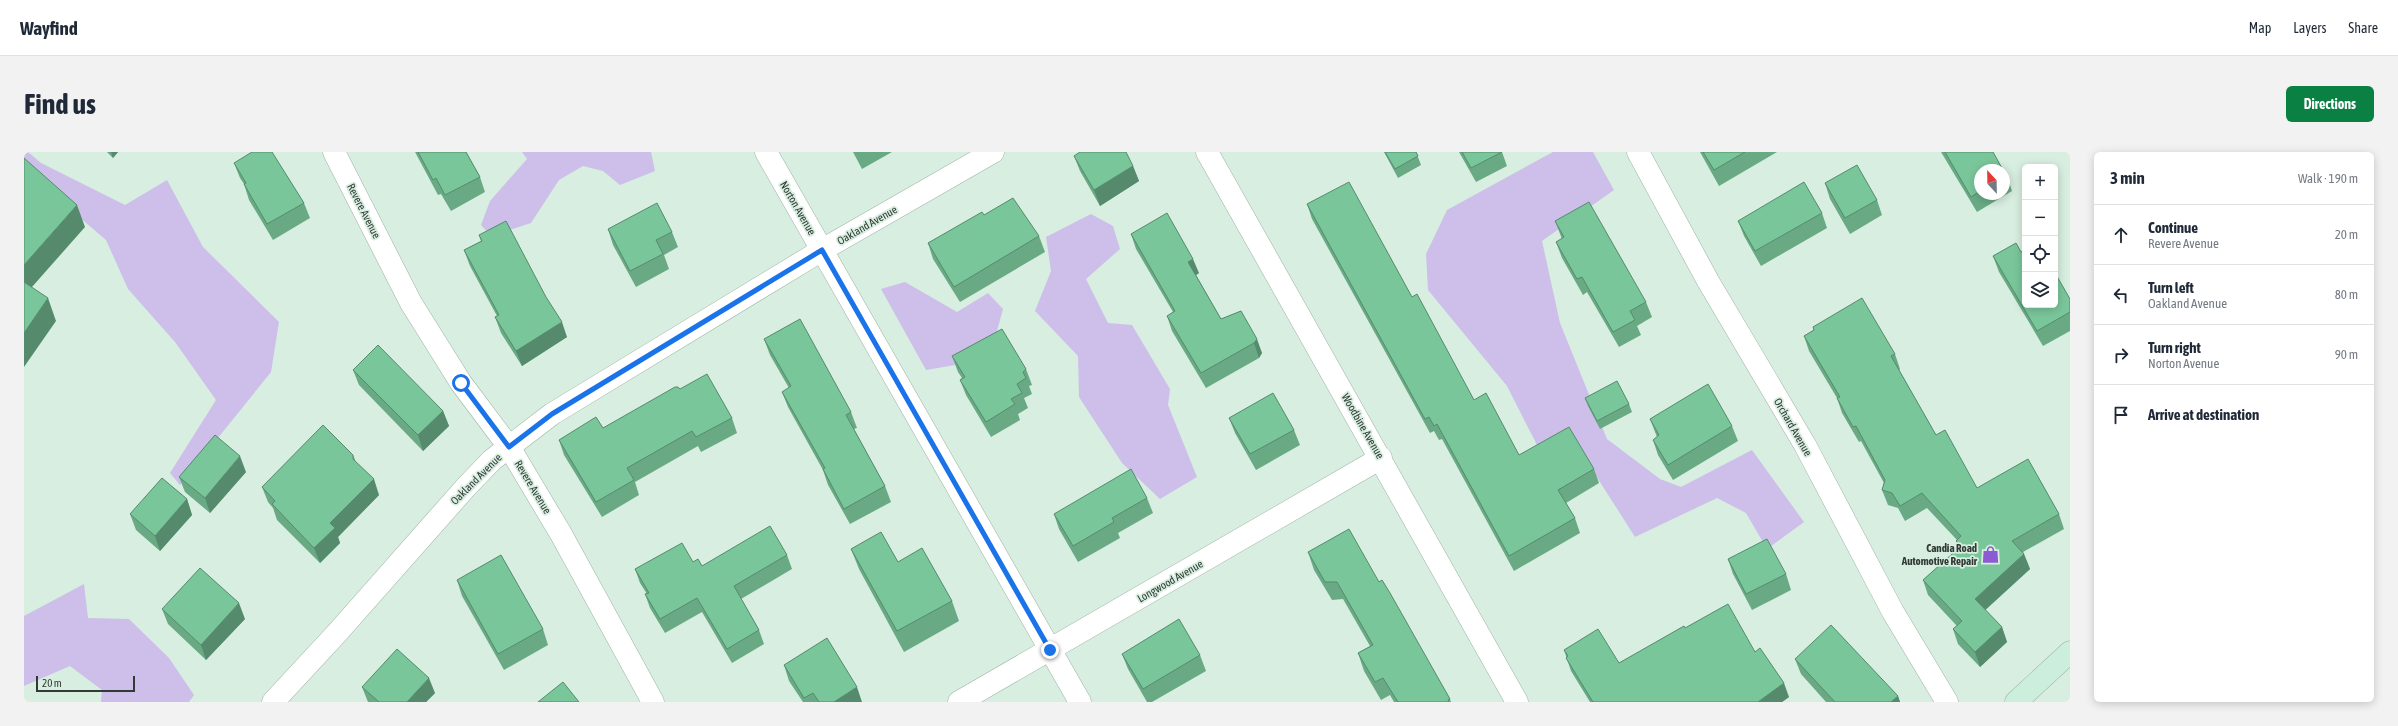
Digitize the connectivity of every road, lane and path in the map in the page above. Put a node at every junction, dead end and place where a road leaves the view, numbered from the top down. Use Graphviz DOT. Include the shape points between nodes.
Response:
graph roads {
  1 [pos="334,152"];
  2 [pos="766,152"];
  3 [pos="993,152"];
  4 [pos="1207,152"];
  5 [pos="1638,152"];
  6 [pos="822,250"];
  7 [pos="509,447"];
  8 [pos="1381,458"];
  9 [pos="1050,650"];
  10 [pos="2070,652"];
  11 [pos="273,702"];
  12 [pos="653,702"];
  13 [pos="959,702"];
  14 [pos="1080,702"];
  15 [pos="1517,702"];
  16 [pos="1947,702"];
  17 [pos="2016,702"];
  1 -- 7 [label="street, Revere Avenue" via="411,303 461,383"];
  2 -- 6 [label="street, Norton Avenue"];
  3 -- 6 [label="street, Oakland Avenue"];
  4 -- 8 [label="street, Woodbine Avenue"];
  5 -- 16 [label="street, Orchard Avenue" via="1708,281 1805,445 1893,612"];
  6 -- 7 [label="street, Oakland Avenue" via="552,414"];
  6 -- 9 [label="street, Norton Avenue"];
  7 -- 11 [label="street, Oakland Avenue" via="492,460 466,487"];
  7 -- 12 [label="street, Revere Avenue" via="561,534"];
  8 -- 9 [label="street, Longwood Avenue"];
  8 -- 15 [label="street, Woodbine Avenue"];
  9 -- 13 [label="street, Longwood Avenue"];
  9 -- 14 [label="street, Norton Avenue"];
  10 -- 17 [label="main road"];
}
